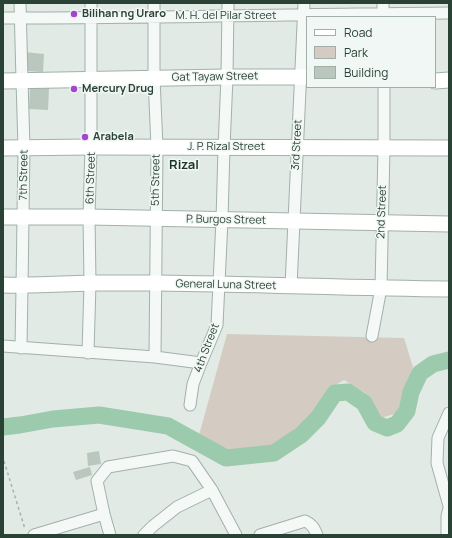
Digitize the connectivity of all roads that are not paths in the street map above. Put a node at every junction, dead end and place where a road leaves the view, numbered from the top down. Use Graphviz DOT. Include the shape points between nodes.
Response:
graph roads {
  1 [pos="20,3"];
  2 [pos="91,3"];
  3 [pos="154,3"];
  4 [pos="228,3"];
  5 [pos="304,3"];
  6 [pos="383,11"];
  7 [pos="449,13"];
  8 [pos="304,15"];
  9 [pos="154,16"];
  10 [pos="227,17"];
  11 [pos="3,18"];
  12 [pos="20,18"];
  13 [pos="91,18"];
  14 [pos="227,77"];
  15 [pos="304,77"];
  16 [pos="154,78"];
  17 [pos="91,79"];
  18 [pos="22,80"];
  19 [pos="449,80"];
  20 [pos="3,81"];
  21 [pos="436,81"];
  22 [pos="384,88"];
  23 [pos="92,147"];
  24 [pos="157,147"];
  25 [pos="297,147"];
  26 [pos="3,148"];
  27 [pos="24,148"];
  28 [pos="224,148"];
  29 [pos="384,148"];
  30 [pos="449,148"];
  31 [pos="3,217"];
  32 [pos="23,217"];
  33 [pos="90,217"];
  34 [pos="156,219"];
  35 [pos="222,220"];
  36 [pos="293,221"];
  37 [pos="382,223"];
  38 [pos="449,224"];
  39 [pos="90,283"];
  40 [pos="156,283"];
  41 [pos="219,284"];
  42 [pos="3,285"];
  43 [pos="22,286"];
  44 [pos="290,286"];
  45 [pos="381,288"];
  46 [pos="449,289"];
  47 [pos="372,336"];
  48 [pos="3,346"];
  49 [pos="21,348"];
  50 [pos="88,353"];
  51 [pos="155,357"];
  52 [pos="201,363"];
  53 [pos="190,405"];
  54 [pos="449,413"];
  55 [pos="212,490"];
  56 [pos="449,507"];
  57 [pos="104,514"];
  58 [pos="34,535"];
  59 [pos="110,535"];
  60 [pos="144,535"];
  61 [pos="236,535"];
  62 [pos="260,535"];
  63 [pos="316,535"];
  64 [pos="447,535"];
  1 -- 12 [label="street, 7th Street"];
  2 -- 13 [label="street, 6th Street"];
  3 -- 9 [label="street, 5th Street"];
  4 -- 10 [label="street, 4th Street"];
  5 -- 8 [label="street, 3rd Street"];
  6 -- 7 [label="street, M. H. del Pilar Street"];
  6 -- 8 [label="street, M. H. del Pilar Street"];
  8 -- 10 [label="street, M. H. del Pilar Street"];
  8 -- 15 [label="street, 3rd Street"];
  9 -- 10 [label="street, M. H. del Pilar Street"];
  9 -- 13 [label="street, M. H. del Pilar Street"];
  9 -- 16 [label="street, 5th Street"];
  10 -- 14 [label="street, 4th Street"];
  11 -- 12 [label="street, M. H. del Pilar Street"];
  12 -- 13 [label="street, M. H. del Pilar Street"];
  12 -- 18 [label="street, 7th Street"];
  13 -- 17 [label="street, 6th Street"];
  14 -- 15 [label="street, Gat Tayaw Street"];
  14 -- 16 [label="street, Gat Tayaw Street"];
  14 -- 28 [label="street, 4th Street"];
  15 -- 25 [label="street, 3rd Street"];
  16 -- 17 [label="street, Gat Tayaw Street"];
  16 -- 24 [label="street, 5th Street"];
  17 -- 18 [label="street, Gat Tayaw Street"];
  17 -- 23 [label="street, 6th Street"];
  18 -- 20 [label="street, Gat Tayaw Street"];
  18 -- 27 [label="street, 7th Street"];
  19 -- 21 [label="street"];
  22 -- 29 [label="street, 2nd Street"];
  23 -- 24 [label="street, J. P. Rizal Street"];
  23 -- 27 [label="street, J. P. Rizal Street"];
  23 -- 33 [label="street, 6th Street"];
  24 -- 28 [label="street, J. P. Rizal Street"];
  24 -- 34 [label="street, 5th Street"];
  25 -- 28 [label="street, J. P. Rizal Street"];
  25 -- 29 [label="street, J. P. Rizal Street"];
  25 -- 36 [label="street, 3rd Street"];
  26 -- 27 [label="street, J. P. Rizal Street"];
  27 -- 32 [label="street, 7th Street"];
  28 -- 35 [label="street, 4th Street"];
  29 -- 30 [label="street, J. P. Rizal Street"];
  29 -- 37 [label="street, 2nd Street"];
  31 -- 32 [label="street, P. Burgos Street"];
  32 -- 33 [label="street, P. Burgos Street"];
  32 -- 43 [label="street, 7th Street"];
  33 -- 34 [label="street, P. Burgos Street"];
  33 -- 39 [label="street, 6th Street"];
  34 -- 35 [label="street, P. Burgos Street"];
  34 -- 40 [label="street, 5th Street"];
  35 -- 36 [label="street, P. Burgos Street"];
  35 -- 41 [label="street, 4th Street"];
  36 -- 37 [label="street, P. Burgos Street"];
  36 -- 44 [label="street, 3rd Street"];
  37 -- 38 [label="street, P. Burgos Street"];
  37 -- 45 [label="street, 2nd Street"];
  39 -- 40 [label="street, General Luna Street"];
  39 -- 43 [label="street, General Luna Street"];
  39 -- 50 [label="street, 6th Street"];
  40 -- 41 [label="street, General Luna Street"];
  40 -- 51 [label="street, 5th Street"];
  41 -- 44 [label="street, General Luna Street"];
  41 -- 52 [label="street, 4th Street" via="217,325"];
  42 -- 43 [label="street, General Luna Street"];
  43 -- 49 [label="street, 7th Street"];
  44 -- 45 [label="street, General Luna Street"];
  45 -- 46 [label="street, General Luna Street"];
  45 -- 47 [label="street, 2nd Street"];
  48 -- 49 [label="street"];
  49 -- 50 [label="street"];
  50 -- 51 [label="street"];
  51 -- 52 [label="street"];
  52 -- 53 [label="street, 4th Street" via="193,384"];
  54 -- 56 [label="street" via="438,438 437,463"];
  55 -- 57 [label="street" via="192,461 173,456 108,467 97,481"];
  55 -- 60 [label="street" via="177,507"];
  55 -- 61 [label="street"];
  56 -- 64 [label="street" via="446,516"];
  57 -- 58 [label="street"];
  57 -- 59 [label="street"];
  62 -- 63 [label="street" via="305,521 310,523"];
}
